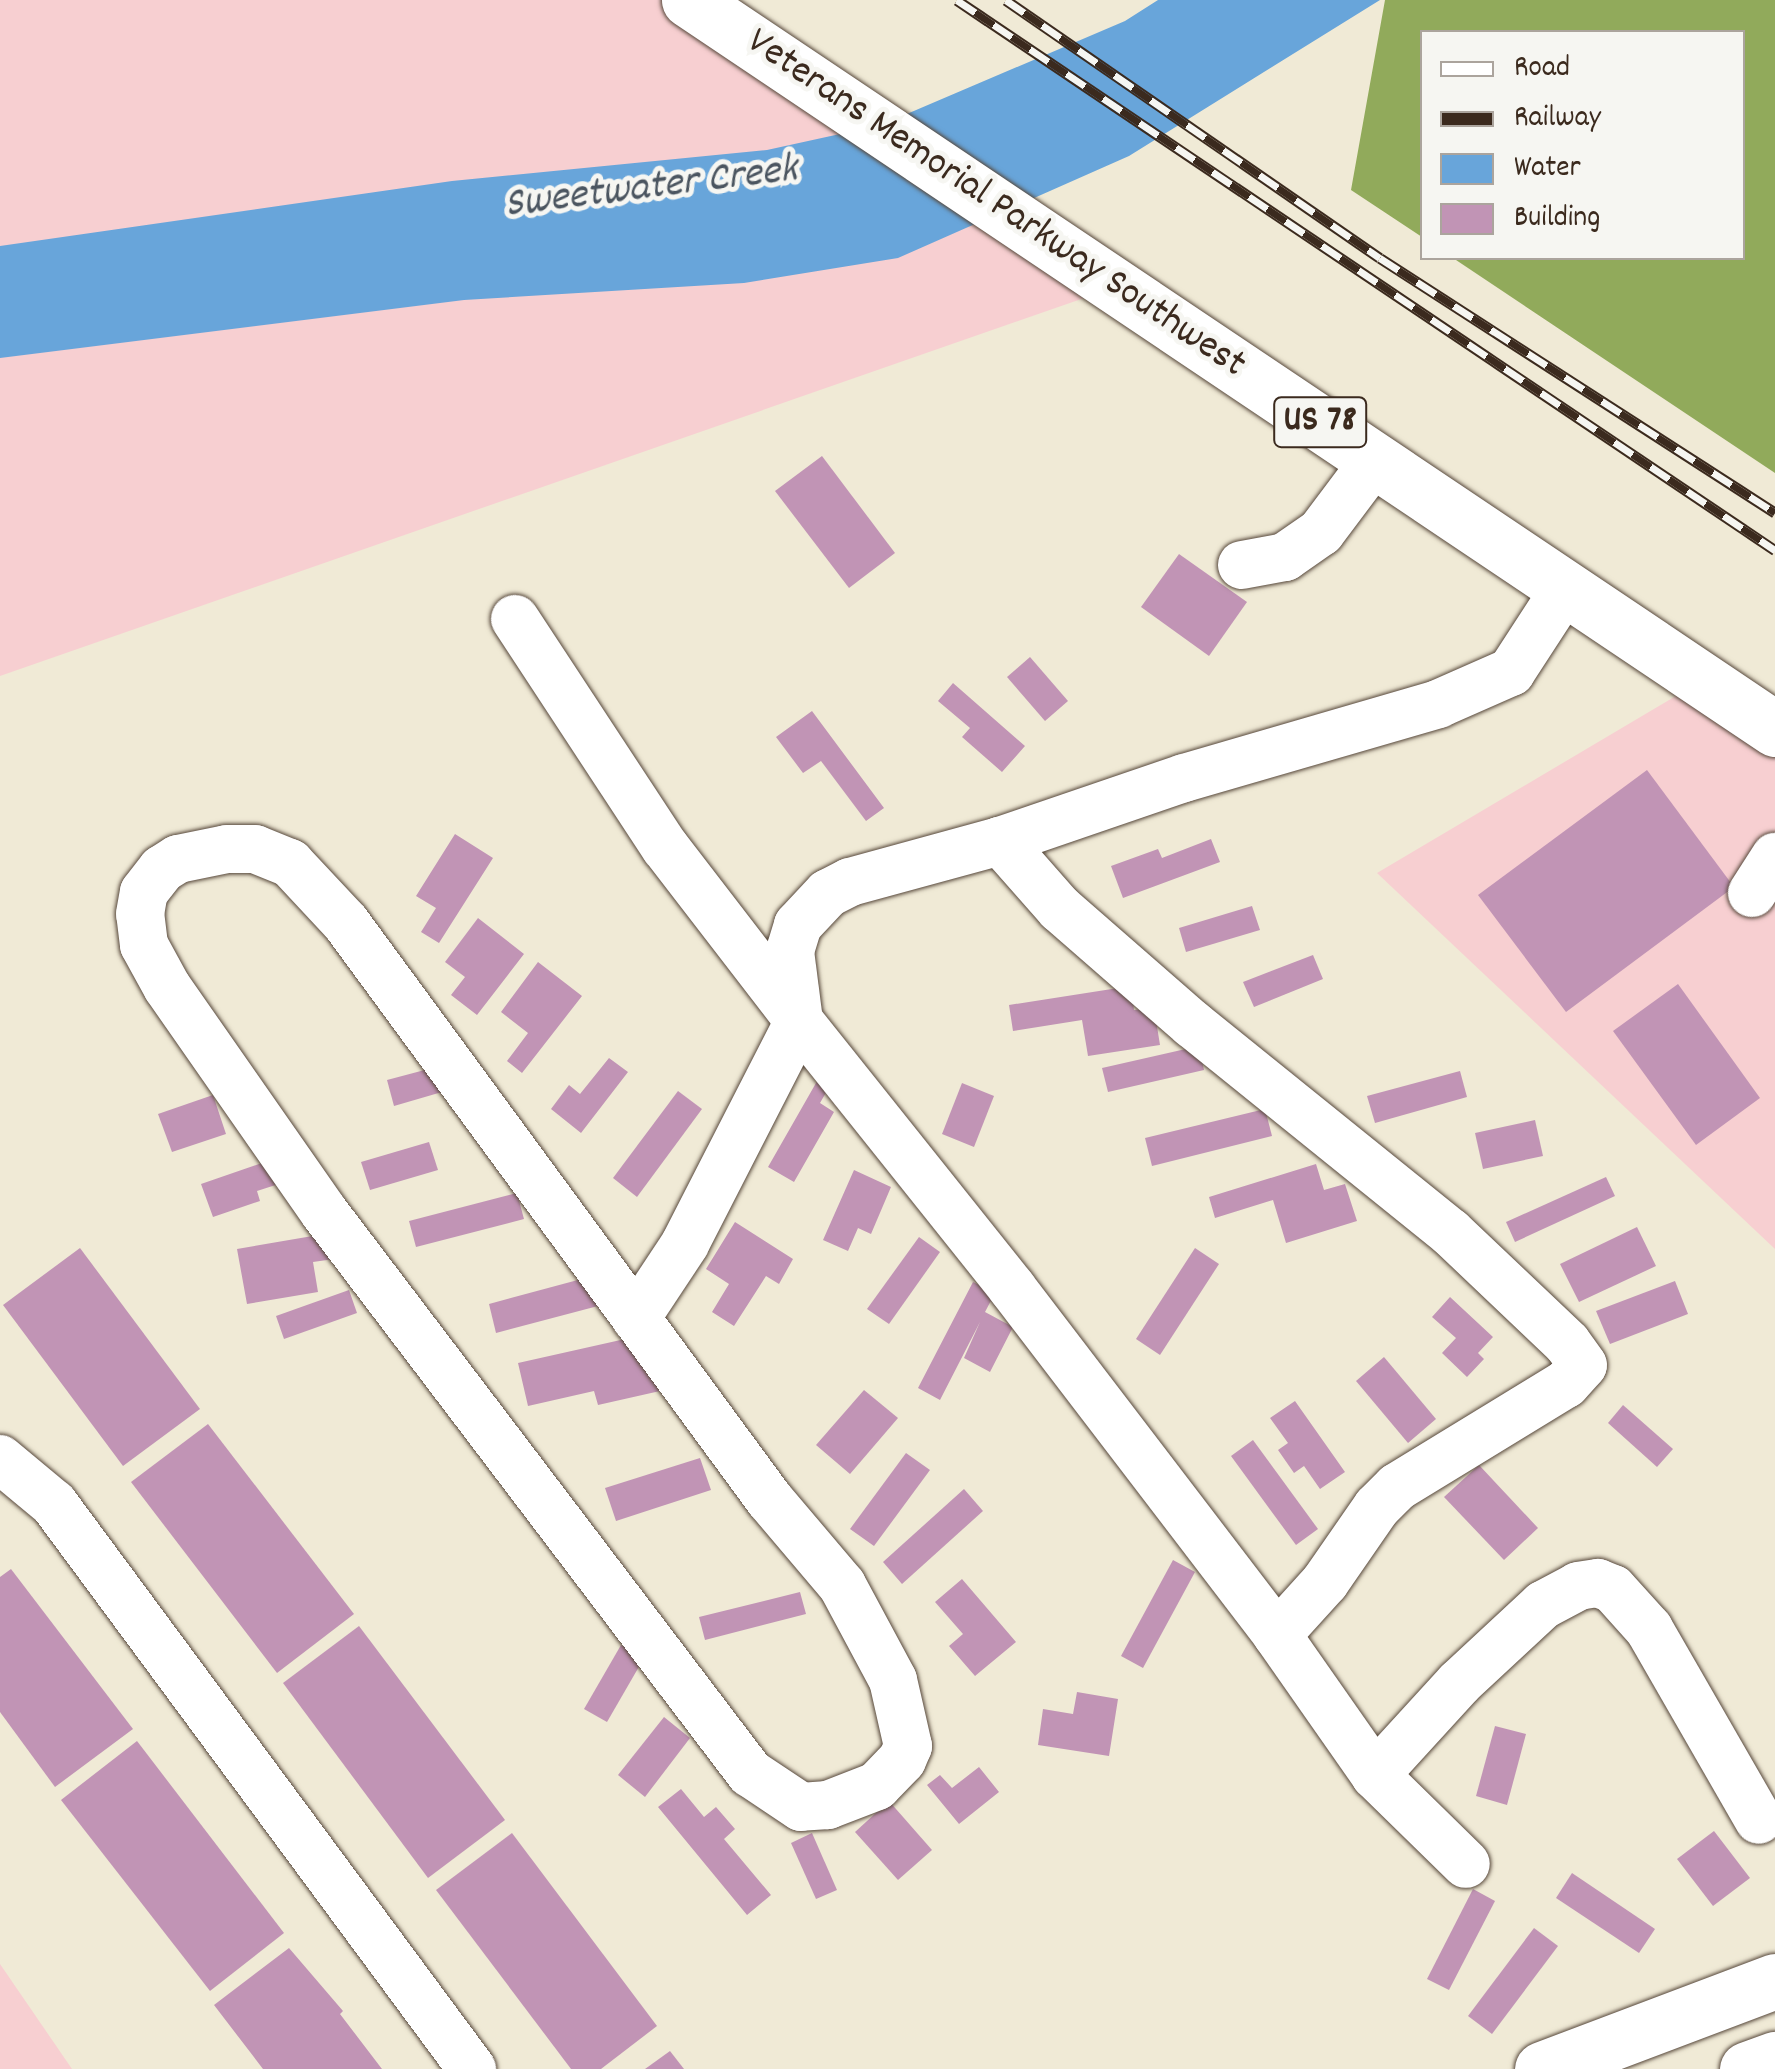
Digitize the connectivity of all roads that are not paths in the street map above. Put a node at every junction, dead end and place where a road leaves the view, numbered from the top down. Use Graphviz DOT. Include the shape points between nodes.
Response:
graph roads {
  1 [pos="701,8"];
  2 [pos="1375,460"];
  3 [pos="1242,565"];
  4 [pos="1565,589"];
  5 [pos="515,619"];
  6 [pos="1775,729"];
  7 [pos="1000,841"];
  8 [pos="799,1021"];
  9 [pos="636,1318"];
  10 [pos="0,1459"];
  11 [pos="1277,1636"];
  12 [pos="1375,1775"];
  13 [pos="1759,1820"];
  14 [pos="1466,1864"];
  15 [pos="1775,1981"];
  16 [pos="1775,2059"];
  17 [pos="472,2069"];
  18 [pos="1542,2069"];
  19 [pos="1748,2069"];
  1 -- 2 [label="main road, Veterans Memorial Parkway Southwest / US 78"];
  2 -- 3 [label="street" via="1321,532 1285,558"];
  2 -- 4 [label="main road, Veterans Memorial Parkway Southwest / US 78"];
  4 -- 6 [label="main road, Veterans Memorial Parkway Southwest / US 78"];
  4 -- 7 [label="street" via="1511,672 1438,704 1184,778"];
  5 -- 8 [label="street" via="665,847"];
  7 -- 8 [label="street" via="828,894 798,925 790,951"];
  7 -- 11 [label="street" via="1060,908 1192,1024 1450,1232 1583,1365 1566,1384 1397,1487"];
  8 -- 9 [label="street" via="685,1244"];
  8 -- 11 [label="street"];
  9 -- 9 [label="street" via="842,1585 893,1680 908,1746 892,1773 854,1797 801,1807 750,1774 324,1212 144,945 144,892 162,868 178,858 256,849 290,863 309,881 420,1019"];
  10 -- 17 [label="street" via="54,1504"];
  11 -- 12 [label="street"];
  12 -- 13 [label="street" via="1543,1605 1598,1583 1649,1629"];
  12 -- 14 [label="street"];
  15 -- 18 [label="main road"];
  16 -- 19 [label="main road"];
}
